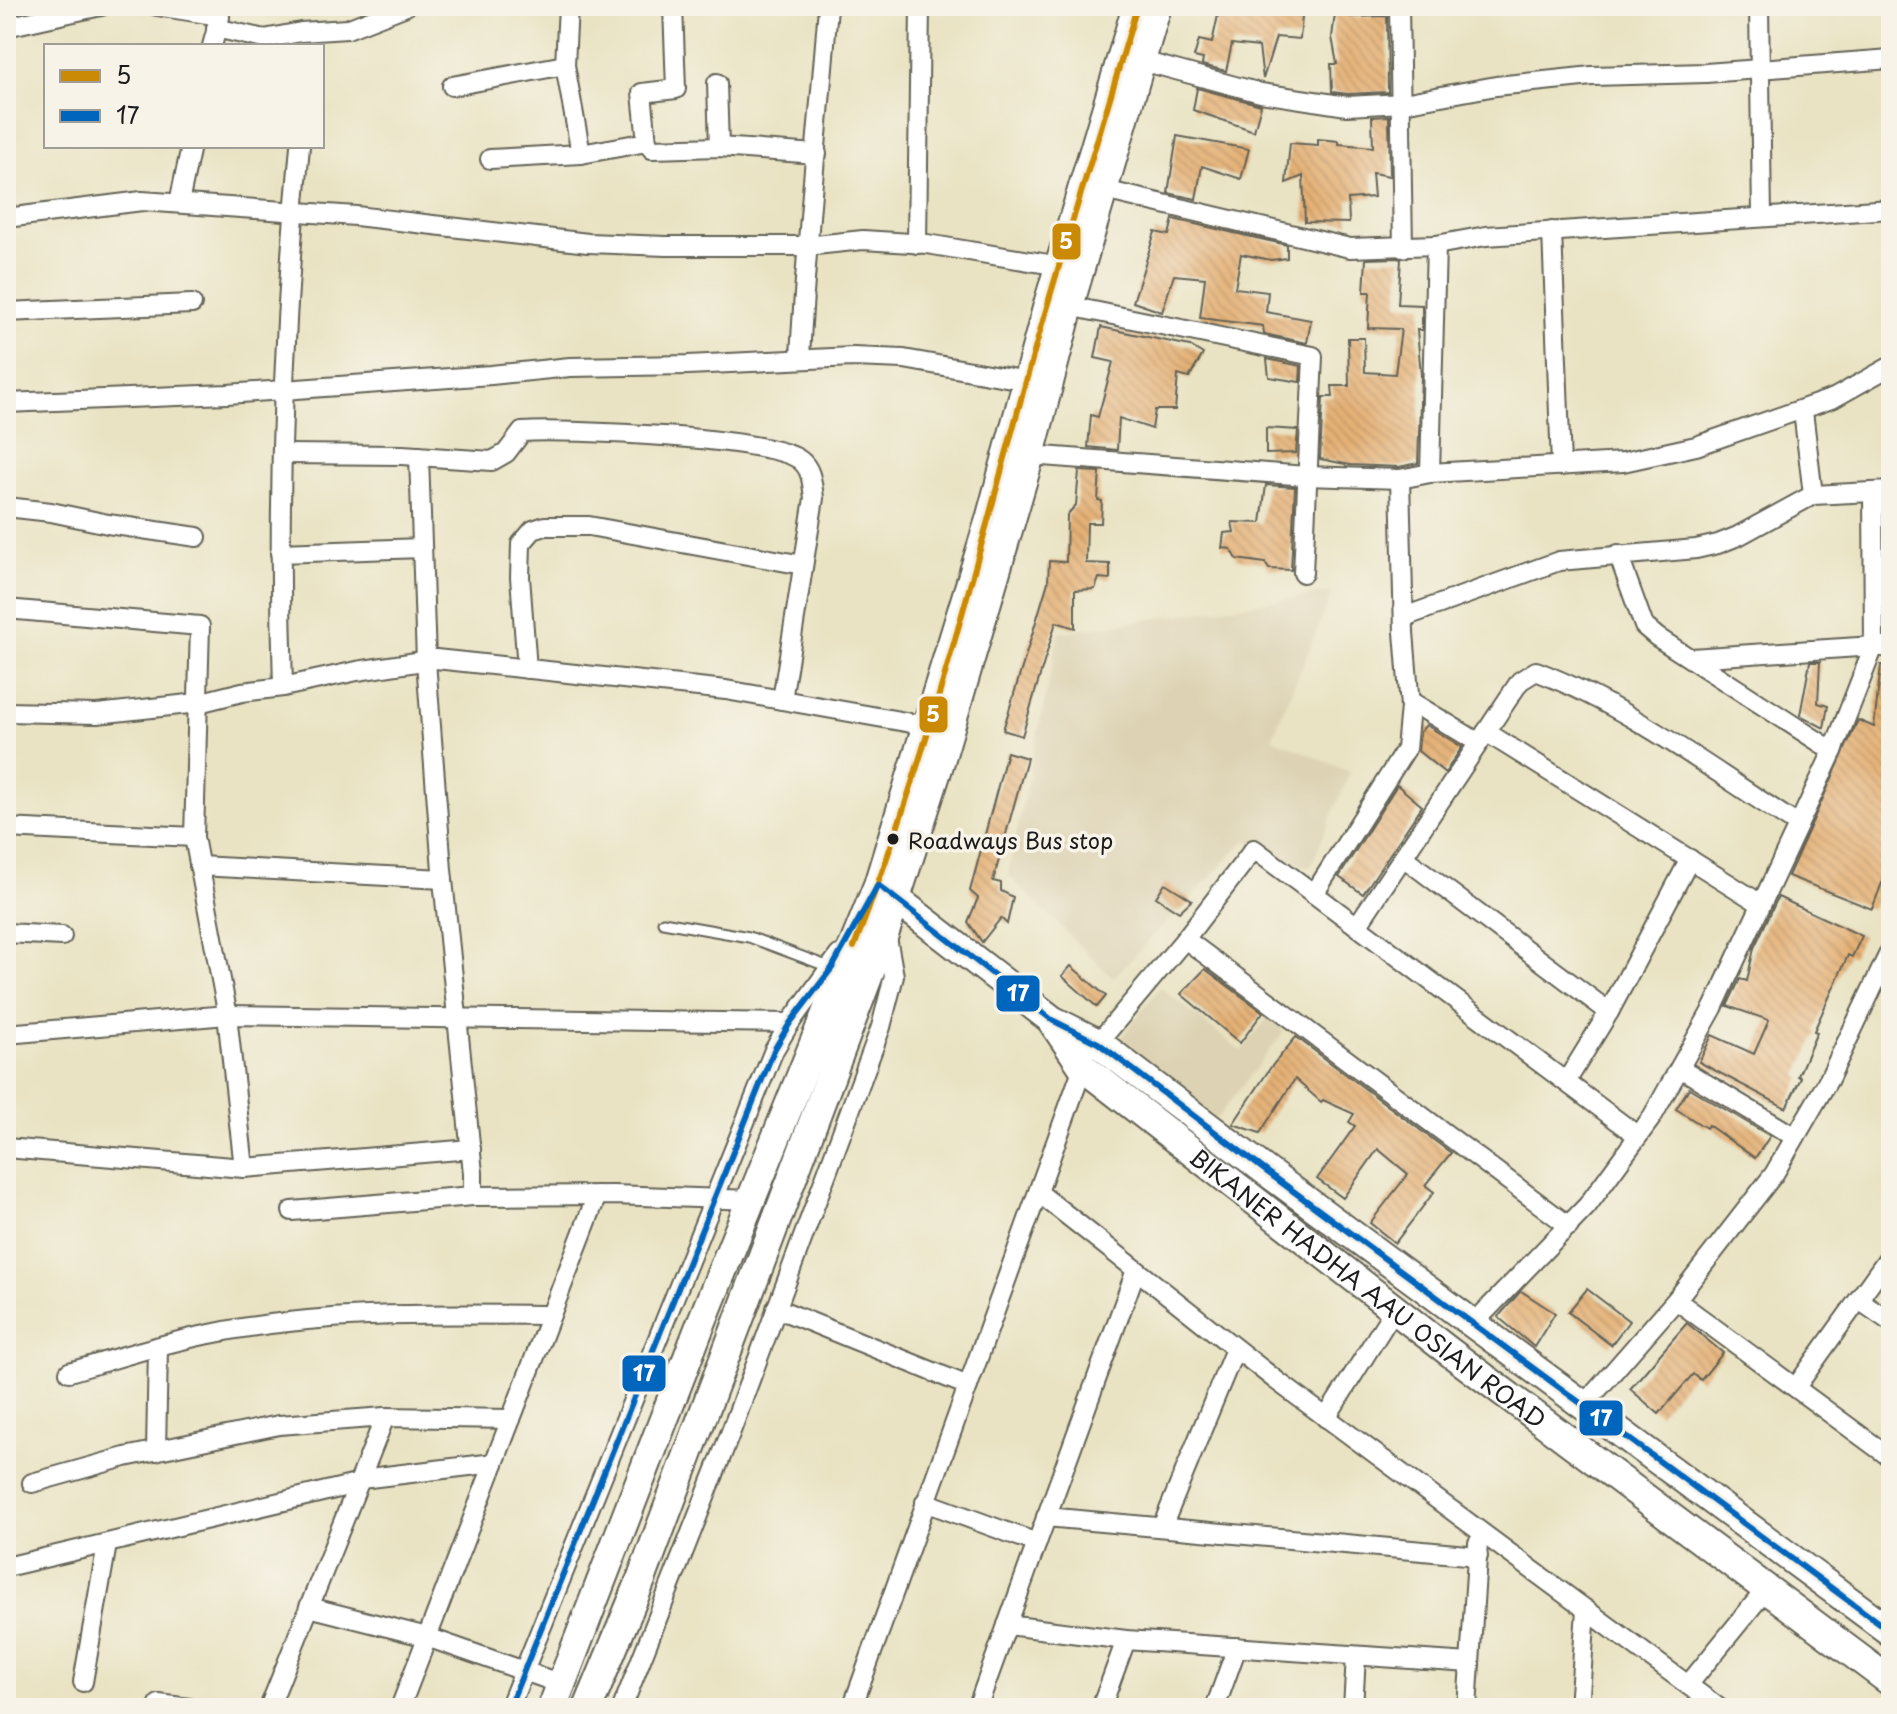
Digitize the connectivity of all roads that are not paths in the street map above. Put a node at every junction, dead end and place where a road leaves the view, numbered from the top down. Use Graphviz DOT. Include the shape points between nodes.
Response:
graph roads {
  1 [pos="101,6"];
  2 [pos="157,6"];
  3 [pos="406,6"];
  4 [pos="568,6"];
  5 [pos="673,6"];
  6 [pos="828,6"];
  7 [pos="920,6"];
  8 [pos="1137,6"];
  9 [pos="1157,6"];
  10 [pos="1399,6"];
  11 [pos="1759,6"];
  12 [pos="218,24"];
  13 [pos="6,27"];
  14 [pos="310,39"];
  15 [pos="1891,59"];
  16 [pos="1142,61"];
  17 [pos="565,65"];
  18 [pos="1759,69"];
  19 [pos="717,83"];
  20 [pos="452,86"];
  21 [pos="1403,103"];
  22 [pos="647,142"];
  23 [pos="719,147"];
  24 [pos="191,148"];
  25 [pos="300,148"];
  26 [pos="581,154"];
  27 [pos="817,154"];
  28 [pos="490,159"];
  29 [pos="1104,190"];
  30 [pos="179,203"];
  31 [pos="1891,209"];
  32 [pos="294,211"];
  33 [pos="1762,217"];
  34 [pos="6,218"];
  35 [pos="1552,231"];
  36 [pos="917,244"];
  37 [pos="1436,245"];
  38 [pos="806,246"];
  39 [pos="1403,248"];
  40 [pos="1060,266"];
  41 [pos="192,304"];
  42 [pos="1069,306"];
  43 [pos="6,312"];
  44 [pos="800,358"];
  45 [pos="1891,366"];
  46 [pos="1028,381"];
  47 [pos="285,388"];
  48 [pos="6,403"];
  49 [pos="1803,411"];
  50 [pos="283,454"];
  51 [pos="1030,455"];
  52 [pos="419,456"];
  53 [pos="1561,466"];
  54 [pos="1430,473"];
  55 [pos="1306,476"];
  56 [pos="1400,479"];
  57 [pos="1882,492"];
  58 [pos="1813,495"];
  59 [pos="6,507"];
  60 [pos="197,537"];
  61 [pos="422,548"];
  62 [pos="280,553"];
  63 [pos="1618,554"];
  64 [pos="803,565"];
  65 [pos="1303,573"];
  66 [pos="6,609"];
  67 [pos="1404,617"];
  68 [pos="1882,647"];
  69 [pos="1691,658"];
  70 [pos="426,661"];
  71 [pos="527,669"];
  72 [pos="283,687"];
  73 [pos="782,700"];
  74 [pos="1410,701"];
  75 [pos="198,703"];
  76 [pos="6,712"];
  77 [pos="928,726"];
  78 [pos="1482,738"];
  79 [pos="1833,751"];
  80 [pos="1798,825"];
  81 [pos="6,828"];
  82 [pos="194,837"];
  83 [pos="1403,857"];
  84 [pos="1690,859"];
  85 [pos="199,866"];
  86 [pos="443,879"];
  87 [pos="887,892"];
  88 [pos="1314,894"];
  89 [pos="1761,904"];
  90 [pos="663,922"];
  91 [pos="1357,926"];
  92 [pos="886,929"];
  93 [pos="6,933"];
  94 [pos="62,936"];
  95 [pos="1185,939"];
  96 [pos="1891,949"];
  97 [pos="832,968"];
  98 [pos="1609,1012"];
  99 [pos="227,1015"];
  100 [pos="457,1018"];
  101 [pos="1052,1020"];
  102 [pos="790,1023"];
  103 [pos="6,1034"];
  104 [pos="1098,1043"];
  105 [pos="1083,1067"];
  106 [pos="1680,1068"];
  107 [pos="1566,1082"];
  108 [pos="1638,1136"];
  109 [pos="1795,1137"];
  110 [pos="6,1148"];
  111 [pos="471,1149"];
  112 [pos="244,1168"];
  113 [pos="1039,1193"];
  114 [pos="597,1195"];
  115 [pos="473,1196"];
  116 [pos="715,1198"];
  117 [pos="752,1200"];
  118 [pos="292,1211"];
  119 [pos="1569,1226"];
  120 [pos="1891,1254"];
  121 [pos="1136,1270"];
  122 [pos="1676,1300"];
  123 [pos="1859,1300"];
  124 [pos="776,1308"];
  125 [pos="1395,1308"];
  126 [pos="551,1315"];
  127 [pos="1891,1322"];
  128 [pos="1474,1323"];
  129 [pos="158,1348"];
  130 [pos="1235,1349"];
  131 [pos="69,1372"];
  132 [pos="968,1386"];
  133 [pos="1796,1387"];
  134 [pos="1585,1404"];
  135 [pos="385,1417"];
  136 [pos="1326,1418"];
  137 [pos="511,1419"];
  138 [pos="156,1451"];
  139 [pos="1891,1458"];
  140 [pos="494,1463"];
  141 [pos="361,1479"];
  142 [pos="32,1483"];
  143 [pos="925,1502"];
  144 [pos="1046,1517"];
  145 [pos="1162,1527"];
  146 [pos="1479,1531"];
  147 [pos="1037,1543"];
  148 [pos="107,1544"];
  149 [pos="1478,1556"];
  150 [pos="6,1567"];
  151 [pos="1767,1588"];
  152 [pos="309,1607"];
  153 [pos="1586,1610"];
  154 [pos="1007,1625"];
  155 [pos="1891,1632"];
  156 [pos="427,1637"];
  157 [pos="1126,1640"];
  158 [pos="1237,1647"];
  159 [pos="1356,1656"];
  160 [pos="1470,1663"];
  161 [pos="524,1671"];
  162 [pos="83,1682"];
  163 [pos="1891,1682"];
  164 [pos="1694,1695"];
  165 [pos="556,1696"];
  166 [pos="159,1704"];
  167 [pos="189,1708"];
  168 [pos="269,1708"];
  169 [pos="400,1708"];
  170 [pos="509,1708"];
  171 [pos="588,1708"];
  172 [pos="622,1708"];
  173 [pos="852,1708"];
  174 [pos="977,1708"];
  175 [pos="1101,1708"];
  176 [pos="1215,1708"];
  177 [pos="1353,1708"];
  178 [pos="1467,1708"];
  179 [pos="1579,1708"];
  180 [pos="1719,1708"];
  1 -- 13 [label="street"];
  2 -- 12 [label="street"];
  3 -- 14 [label="street"];
  4 -- 17 [label="street"];
  5 -- 22 [label="street" via="676,89 642,93"];
  6 -- 27 [label="street"];
  7 -- 36 [label="street"];
  8 -- 40 [label="main road"];
  9 -- 16 [label="main road"];
  10 -- 21 [label="street"];
  11 -- 18 [label="street"];
  12 -- 14 [label="street" via="264,39"];
  15 -- 18 [label="street"];
  16 -- 21 [label="street" via="1261,93 1347,106"];
  16 -- 29 [label="main road"];
  17 -- 20 [label="street"];
  17 -- 26 [label="street"];
  18 -- 21 [label="street" via="1592,76"];
  18 -- 33 [label="street"];
  19 -- 23 [label="street"];
  21 -- 39 [label="street"];
  22 -- 23 [label="street" via="652,149"];
  22 -- 26 [label="street"];
  23 -- 27 [label="street"];
  24 -- 30 [label="street"];
  25 -- 32 [label="street"];
  26 -- 28 [label="street"];
  27 -- 38 [label="street"];
  29 -- 39 [label="street" via="1350,248"];
  29 -- 42 [label="main road"];
  30 -- 32 [label="street"];
  30 -- 34 [label="street" via="142,201"];
  31 -- 33 [label="street"];
  32 -- 38 [label="street" via="588,243"];
  32 -- 47 [label="street"];
  33 -- 35 [label="street"];
  35 -- 37 [label="street"];
  35 -- 53 [label="street"];
  36 -- 38 [label="street" via="863,240"];
  36 -- 40 [label="street"];
  37 -- 39 [label="street"];
  37 -- 54 [label="street"];
  38 -- 44 [label="street"];
  40 -- 46 [label="main road"];
  41 -- 43 [label="street"];
  42 -- 51 [label="main road"];
  42 -- 55 [label="street" via="1313,356"];
  44 -- 46 [label="street" via="904,359"];
  44 -- 47 [label="street" via="570,367"];
  45 -- 49 [label="street"];
  46 -- 77 [label="main road"];
  47 -- 48 [label="street"];
  47 -- 50 [label="street"];
  49 -- 53 [label="street" via="1696,446 1623,462"];
  49 -- 58 [label="street"];
  50 -- 52 [label="street"];
  50 -- 62 [label="street"];
  51 -- 55 [label="street"];
  51 -- 87 [label="main road" via="938,768"];
  52 -- 61 [label="street"];
  52 -- 64 [label="street" via="492,461 522,432 550,430 777,449 799,458 809,470 814,498"];
  53 -- 54 [label="street"];
  54 -- 56 [label="street"];
  55 -- 56 [label="street"];
  55 -- 65 [label="street"];
  56 -- 67 [label="street"];
  57 -- 58 [label="street"];
  57 -- 68 [label="street"];
  58 -- 63 [label="street" via="1718,544"];
  59 -- 60 [label="street"];
  61 -- 62 [label="street"];
  61 -- 70 [label="street"];
  62 -- 72 [label="street"];
  63 -- 67 [label="street" via="1559,561"];
  63 -- 69 [label="street" via="1644,626"];
  64 -- 71 [label="street" via="589,526 533,530 521,544"];
  64 -- 73 [label="street"];
  66 -- 75 [label="street" via="200,626"];
  67 -- 74 [label="street"];
  68 -- 69 [label="street"];
  68 -- 79 [label="street"];
  69 -- 79 [label="street"];
  70 -- 71 [label="street"];
  70 -- 72 [label="street"];
  70 -- 86 [label="street"];
  71 -- 73 [label="street"];
  72 -- 75 [label="street"];
  73 -- 77 [label="street"];
  74 -- 78 [label="street"];
  74 -- 88 [label="street" via="1406,749"];
  75 -- 76 [label="street" via="97,714"];
  75 -- 82 [label="street"];
  77 -- 87 [label="main road"];
  78 -- 80 [label="street" via="1520,681 1536,671 1617,709"];
  78 -- 83 [label="street"];
  78 -- 84 [label="street"];
  79 -- 80 [label="street"];
  80 -- 89 [label="street"];
  81 -- 82 [label="street"];
  82 -- 85 [label="street"];
  83 -- 91 [label="street"];
  83 -- 98 [label="street"];
  84 -- 89 [label="street"];
  84 -- 98 [label="street"];
  85 -- 86 [label="street"];
  85 -- 99 [label="street"];
  86 -- 100 [label="street"];
  87 -- 92 [label="main road"];
  87 -- 97 [label="street"];
  87 -- 101 [label="main road, BIKANER HADHA AAU OSIAN ROAD"];
  87 -- 117 [label="main road"];
  88 -- 91 [label="street"];
  88 -- 95 [label="street" via="1254,849"];
  89 -- 106 [label="street"];
  90 -- 97 [label="lane" via="749,937"];
  91 -- 107 [label="street"];
  92 -- 124 [label="street" via="894,976 881,1027"];
  92 -- 171 [label="main road"];
  93 -- 94 [label="street"];
  95 -- 104 [label="street"];
  95 -- 119 [label="street"];
  96 -- 109 [label="street"];
  97 -- 102 [label="street"];
  98 -- 107 [label="street"];
  99 -- 100 [label="street"];
  99 -- 103 [label="street"];
  99 -- 112 [label="street"];
  100 -- 102 [label="street"];
  100 -- 111 [label="street"];
  101 -- 104 [label="main road, BIKANER HADHA AAU OSIAN ROAD"];
  101 -- 105 [label="main road, BIKANER HADHA AAU OSIAN ROAD"];
  102 -- 116 [label="street" via="774,1050"];
  104 -- 128 [label="main road, BIKANER HADHA AAU OSIAN ROAD"];
  105 -- 113 [label="street"];
  105 -- 125 [label="main road, BIKANER HADHA AAU OSIAN ROAD"];
  106 -- 108 [label="street"];
  106 -- 109 [label="street"];
  107 -- 108 [label="street"];
  108 -- 119 [label="street"];
  109 -- 122 [label="street" via="1774,1174"];
  110 -- 112 [label="street"];
  111 -- 112 [label="street"];
  111 -- 115 [label="street"];
  113 -- 121 [label="street"];
  113 -- 132 [label="street"];
  114 -- 115 [label="street"];
  114 -- 116 [label="street"];
  114 -- 126 [label="street"];
  115 -- 118 [label="street"];
  116 -- 117 [label="street"];
  116 -- 161 [label="street"];
  117 -- 165 [label="main road"];
  119 -- 128 [label="street"];
  120 -- 123 [label="street"];
  121 -- 130 [label="street"];
  121 -- 144 [label="street"];
  122 -- 133 [label="street"];
  122 -- 134 [label="street"];
  123 -- 127 [label="street"];
  123 -- 133 [label="street"];
  124 -- 132 [label="street"];
  124 -- 172 [label="street"];
  125 -- 136 [label="street"];
  125 -- 151 [label="main road, BIKANER HADHA AAU OSIAN ROAD"];
  126 -- 129 [label="street" via="422,1313 308,1320 210,1333"];
  126 -- 137 [label="street"];
  128 -- 134 [label="main road, BIKANER HADHA AAU OSIAN ROAD"];
  129 -- 131 [label="street"];
  129 -- 138 [label="street"];
  130 -- 136 [label="street"];
  130 -- 145 [label="street"];
  132 -- 143 [label="street"];
  133 -- 139 [label="street"];
  134 -- 155 [label="main road, BIKANER HADHA AAU OSIAN ROAD"];
  135 -- 137 [label="street"];
  135 -- 138 [label="street" via="279,1425"];
  135 -- 141 [label="street"];
  136 -- 146 [label="street"];
  137 -- 140 [label="street"];
  138 -- 142 [label="street"];
  140 -- 141 [label="street"];
  140 -- 156 [label="street"];
  141 -- 148 [label="street"];
  141 -- 152 [label="street"];
  143 -- 147 [label="street"];
  143 -- 173 [label="street"];
  144 -- 145 [label="street"];
  144 -- 147 [label="street"];
  145 -- 149 [label="street"];
  146 -- 149 [label="street"];
  146 -- 153 [label="street"];
  147 -- 154 [label="street"];
  148 -- 150 [label="street"];
  148 -- 162 [label="street"];
  149 -- 160 [label="street"];
  151 -- 163 [label="main road, BIKANER HADHA AAU OSIAN ROAD"];
  151 -- 164 [label="street"];
  152 -- 156 [label="street"];
  152 -- 168 [label="street"];
  153 -- 164 [label="street"];
  153 -- 179 [label="street"];
  154 -- 157 [label="street"];
  154 -- 174 [label="street"];
  156 -- 161 [label="street"];
  156 -- 169 [label="street"];
  157 -- 158 [label="street"];
  157 -- 175 [label="street"];
  158 -- 159 [label="street"];
  158 -- 176 [label="street"];
  159 -- 160 [label="street"];
  159 -- 177 [label="street"];
  160 -- 178 [label="street"];
  161 -- 165 [label="street"];
  161 -- 170 [label="street"];
  164 -- 180 [label="street"];
  166 -- 167 [label="street"];
}
